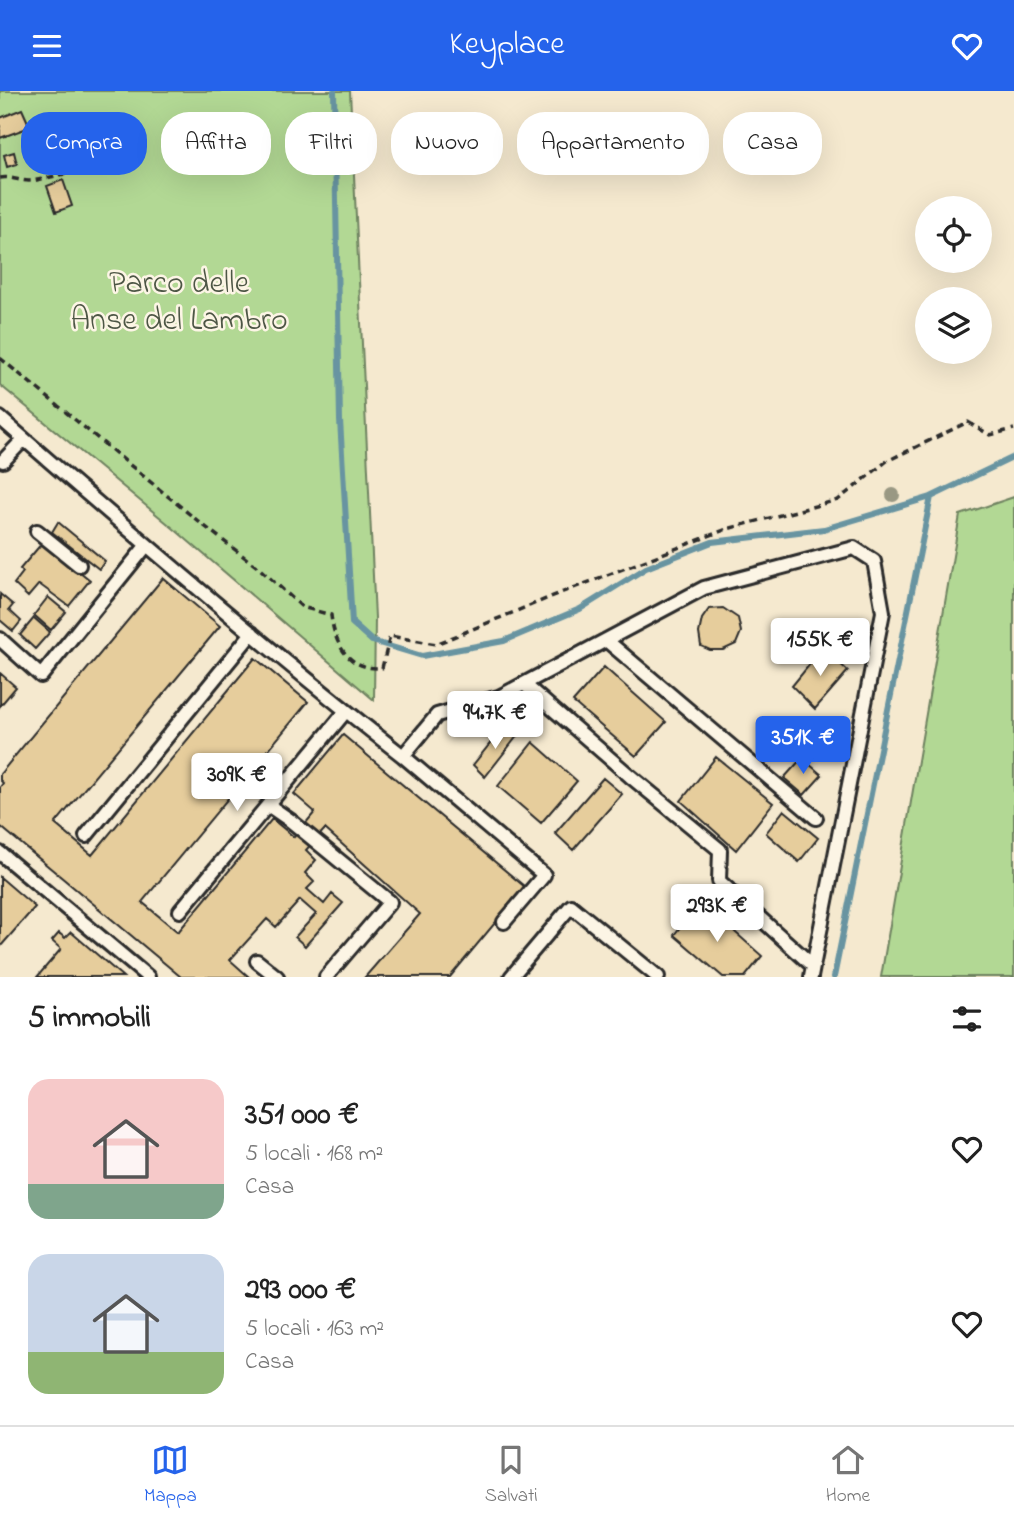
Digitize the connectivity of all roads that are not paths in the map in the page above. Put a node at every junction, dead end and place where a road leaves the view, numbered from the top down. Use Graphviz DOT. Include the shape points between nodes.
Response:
graph roads {
  1 [pos="0,418"];
  2 [pos="24,439"];
  3 [pos="3,461"];
  4 [pos="37,531"];
  5 [pos="146,546"];
  6 [pos="79,565"];
  7 [pos="252,633"];
  8 [pos="0,639"];
  9 [pos="606,639"];
  10 [pos="524,684"];
  11 [pos="346,711"];
  12 [pos="403,755"];
  13 [pos="268,805"];
  14 [pos="816,818"];
  15 [pos="86,835"];
  16 [pos="0,853"];
  17 [pos="180,911"];
  18 [pos="504,922"];
  19 [pos="257,961"];
  20 [pos="812,971"];
  21 [pos="148,977"];
  22 [pos="277,977"];
  23 [pos="326,977"];
  24 [pos="511,977"];
  25 [pos="659,977"];
  1 -- 2 [label="lane"];
  2 -- 3 [label="lane"];
  2 -- 5 [label="lane"];
  4 -- 6 [label="lane"];
  5 -- 7 [label="lane"];
  5 -- 8 [label="lane" via="41,676"];
  7 -- 11 [label="lane"];
  7 -- 15 [label="lane"];
  9 -- 10 [label="lane"];
  9 -- 14 [label="lane"];
  9 -- 20 [label="lane" via="704,587 854,548 874,561 883,612"];
  10 -- 12 [label="lane" via="499,697 436,715"];
  10 -- 20 [label="lane" via="720,850 719,881"];
  11 -- 12 [label="lane"];
  11 -- 13 [label="lane"];
  12 -- 18 [label="lane" via="544,875"];
  13 -- 17 [label="lane"];
  13 -- 23 [label="lane" via="390,902"];
  16 -- 21 [label="lane"];
  19 -- 22 [label="lane"];
  24 -- 25 [label="lane" via="571,906"];
}
